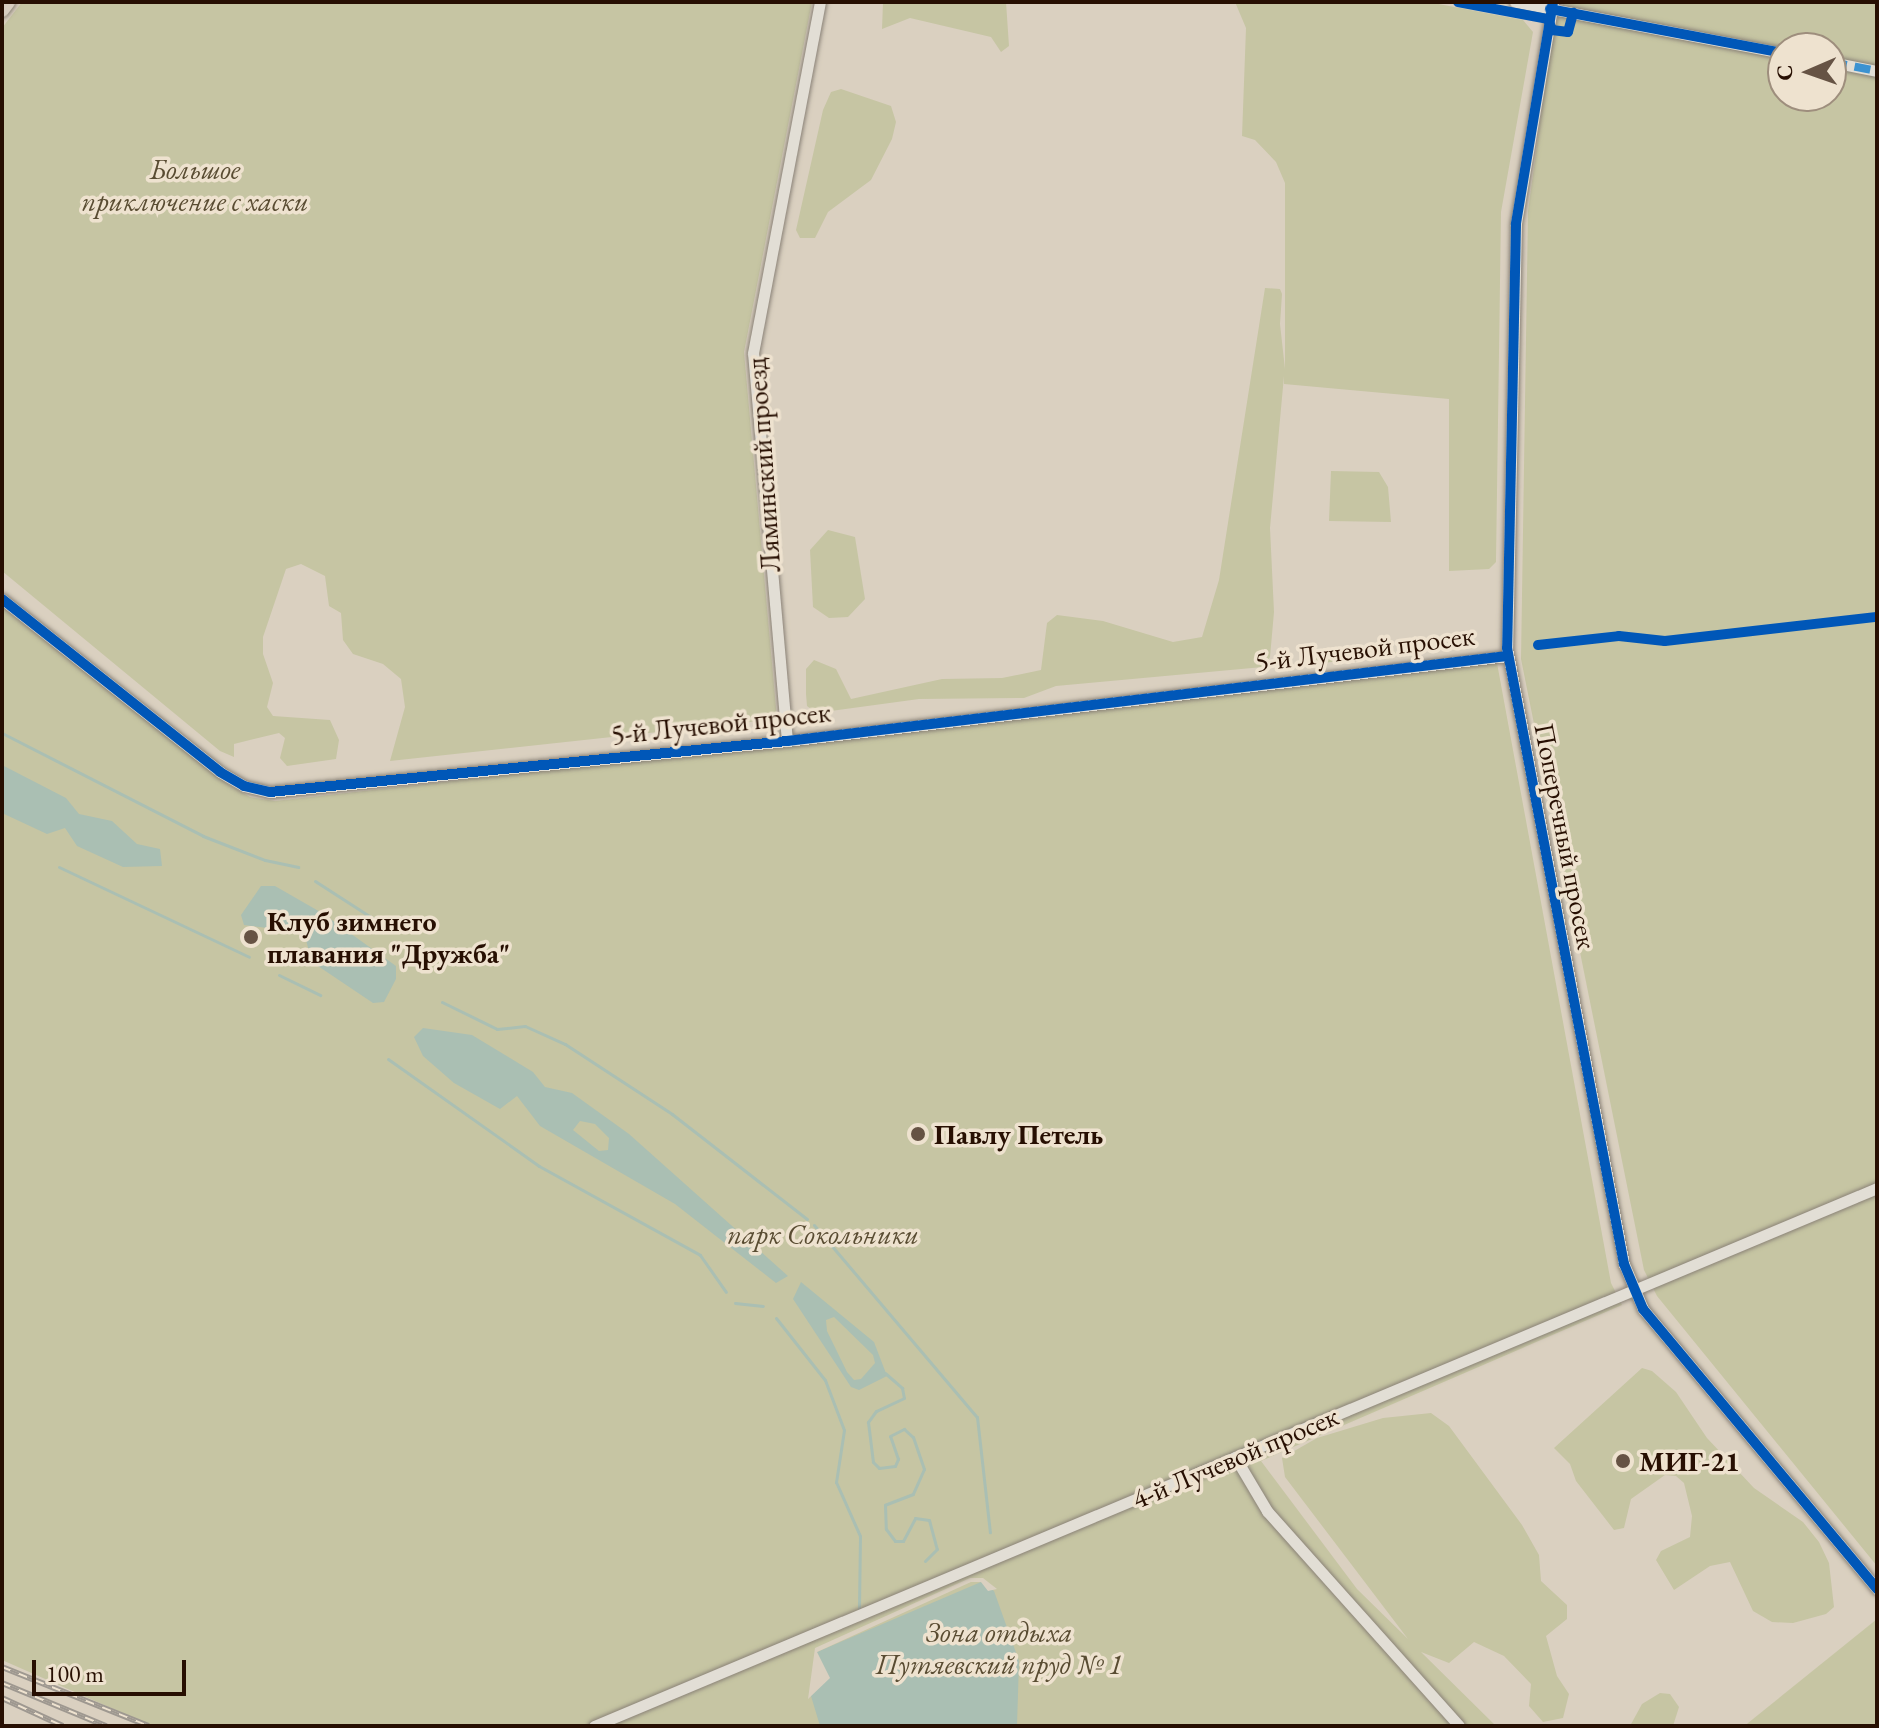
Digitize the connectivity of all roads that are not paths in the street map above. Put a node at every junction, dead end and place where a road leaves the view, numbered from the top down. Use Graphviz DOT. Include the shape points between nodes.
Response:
graph roads {
  1 [pos="8,2"];
  2 [pos="820,2"];
  3 [pos="1515,2"];
  4 [pos="1552,6"];
  5 [pos="2,10"];
  6 [pos="1767,50"];
  7 [pos="1847,65"];
  8 [pos="1877,71"];
  9 [pos="2,599"];
  10 [pos="1507,656"];
  11 [pos="787,741"];
  12 [pos="1877,1188"];
  13 [pos="1632,1291"];
  14 [pos="1235,1457"];
  15 [pos="1877,1589"];
  16 [pos="594,1726"];
  17 [pos="1459,1726"];
  1 -- 5 [label="main road"];
  2 -- 11 [label="street, Ляминский проезд" via="753,353"];
  3 -- 4 [label="street"];
  4 -- 6 [label="street"];
  4 -- 10 [label="street, Поперечный просек" via="1516,224"];
  7 -- 8 [label="street"];
  9 -- 11 [label="street, 5-й Лучевой просек" via="220,772 244,786 270,792"];
  10 -- 11 [label="street, 5-й Лучевой просек"];
  10 -- 13 [label="street, Поперечный просек"];
  12 -- 13 [label="street, 4-й Лучевой просек"];
  13 -- 14 [label="street, 4-й Лучевой просек"];
  13 -- 15 [label="street, Поперечный просек"];
  14 -- 16 [label="street, 4-й Лучевой просек"];
  14 -- 17 [label="street" via="1267,1511"];
}
